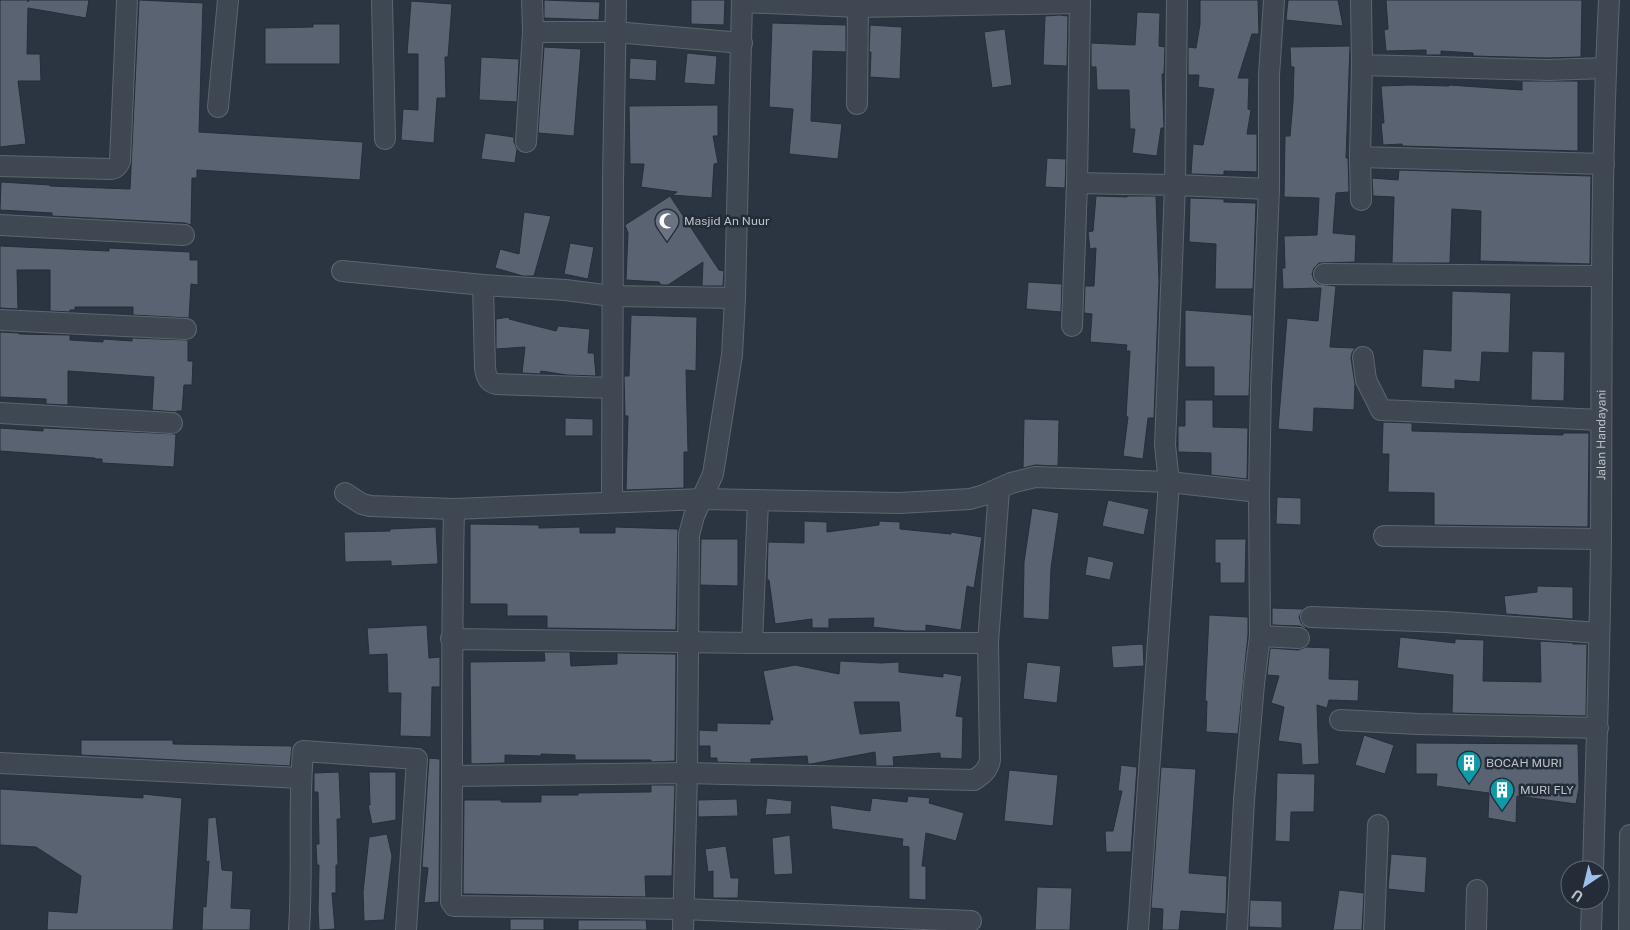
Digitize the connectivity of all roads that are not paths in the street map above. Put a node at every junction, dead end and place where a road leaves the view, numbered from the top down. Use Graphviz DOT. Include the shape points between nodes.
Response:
graph roads {
  1 [pos="127,0"];
  2 [pos="228,0"];
  3 [pos="382,0"];
  4 [pos="532,0"];
  5 [pos="616,0"];
  6 [pos="1177,0"];
  7 [pos="1274,0"];
  8 [pos="1361,0"];
  9 [pos="1609,0"];
  10 [pos="742,1"];
  11 [pos="1080,2"];
  12 [pos="858,6"];
  13 [pos="533,32"];
  14 [pos="615,32"];
  15 [pos="742,43"];
  16 [pos="1362,65"];
  17 [pos="1606,68"];
  18 [pos="856,104"];
  19 [pos="218,107"];
  20 [pos="385,139"];
  21 [pos="526,142"];
  22 [pos="1360,157"];
  23 [pos="1604,164"];
  24 [pos="0,166"];
  25 [pos="1077,183"];
  26 [pos="1175,185"];
  27 [pos="1270,189"];
  28 [pos="1361,200"];
  29 [pos="0,225"];
  30 [pos="184,235"];
  31 [pos="342,271"];
  32 [pos="1324,274"];
  33 [pos="1601,276"];
  34 [pos="483,285"];
  35 [pos="612,296"];
  36 [pos="735,298"];
  37 [pos="0,320"];
  38 [pos="1072,326"];
  39 [pos="186,329"];
  40 [pos="1363,357"];
  41 [pos="612,388"];
  42 [pos="0,413"];
  43 [pos="1601,420"];
  44 [pos="172,423"];
  45 [pos="1169,482"];
  46 [pos="998,489"];
  47 [pos="1259,492"];
  48 [pos="345,493"];
  49 [pos="703,499"];
  50 [pos="758,501"];
  51 [pos="612,502"];
  52 [pos="454,509"];
  53 [pos="1384,536"];
  54 [pos="1600,540"];
  55 [pos="1311,617"];
  56 [pos="1599,633"];
  57 [pos="1260,636"];
  58 [pos="1299,638"];
  59 [pos="452,639"];
  60 [pos="688,642"];
  61 [pos="988,642"];
  62 [pos="752,643"];
  63 [pos="1340,720"];
  64 [pos="1598,728"];
  65 [pos="0,763"];
  66 [pos="687,773"];
  67 [pos="453,776"];
  68 [pos="301,778"];
  69 [pos="1378,825"];
  70 [pos="1630,847"];
  71 [pos="1592,860"];
  72 [pos="1477,890"];
  73 [pos="683,909"];
  74 [pos="1591,910"];
  75 [pos="972,921"];
  76 [pos="299,930"];
  77 [pos="406,930"];
  78 [pos="683,930"];
  79 [pos="1138,930"];
  80 [pos="1236,930"];
  81 [pos="1374,930"];
  82 [pos="1476,930"];
  83 [pos="1590,930"];
  84 [pos="1629,930"];
  1 -- 24 [label="street" via="118,166 114,169"];
  2 -- 19 [label="street"];
  3 -- 20 [label="street"];
  4 -- 13 [label="street"];
  5 -- 14 [label="street"];
  6 -- 26 [label="street"];
  7 -- 27 [label="street" via="1269,75"];
  8 -- 16 [label="street"];
  9 -- 17 [label="street, Jalan Handayani"];
  10 -- 12 [label="street"];
  10 -- 15 [label="street"];
  11 -- 12 [label="street"];
  11 -- 25 [label="street"];
  12 -- 18 [label="street"];
  13 -- 14 [label="street"];
  13 -- 21 [label="street"];
  14 -- 15 [label="street"];
  14 -- 35 [label="street"];
  15 -- 36 [label="street"];
  16 -- 17 [label="street" via="1548,70"];
  16 -- 22 [label="street"];
  17 -- 23 [label="street, Jalan Handayani"];
  22 -- 23 [label="street"];
  22 -- 28 [label="street"];
  23 -- 33 [label="street, Jalan Handayani"];
  25 -- 26 [label="street"];
  25 -- 38 [label="street"];
  26 -- 27 [label="street"];
  26 -- 45 [label="street" via="1165,445"];
  27 -- 47 [label="street"];
  29 -- 30 [label="street"];
  31 -- 34 [label="street"];
  32 -- 33 [label="street"];
  33 -- 43 [label="street, Jalan Handayani"];
  34 -- 35 [label="street"];
  34 -- 41 [label="street" via="485,368 489,381 497,384"];
  35 -- 36 [label="street"];
  35 -- 41 [label="street"];
  36 -- 49 [label="street" via="732,355 715,467"];
  37 -- 39 [label="street"];
  40 -- 43 [label="street" via="1366,380 1382,410"];
  41 -- 51 [label="street"];
  42 -- 44 [label="street"];
  43 -- 54 [label="street, Jalan Handayani"];
  45 -- 46 [label="street" via="1034,477"];
  45 -- 47 [label="street"];
  45 -- 79 [label="street"];
  46 -- 50 [label="street" via="970,499 899,504"];
  46 -- 61 [label="street"];
  47 -- 57 [label="street"];
  48 -- 52 [label="street" via="370,506"];
  49 -- 50 [label="street"];
  49 -- 51 [label="street"];
  49 -- 60 [label="street" via="689,535"];
  50 -- 62 [label="street"];
  51 -- 52 [label="street"];
  52 -- 59 [label="street"];
  53 -- 54 [label="street"];
  54 -- 56 [label="street, Jalan Handayani"];
  55 -- 56 [label="street"];
  56 -- 64 [label="street, Jalan Handayani"];
  57 -- 58 [label="street"];
  57 -- 80 [label="street" via="1244,800"];
  59 -- 60 [label="street"];
  59 -- 67 [label="street"];
  60 -- 62 [label="street"];
  60 -- 66 [label="street"];
  61 -- 62 [label="street"];
  61 -- 66 [label="street" via="990,760 988,768 974,780"];
  63 -- 64 [label="street"];
  64 -- 71 [label="street, Jalan Handayani"];
  65 -- 68 [label="street"];
  66 -- 67 [label="street"];
  66 -- 73 [label="street"];
  67 -- 73 [label="street" via="451,902 454,906"];
  68 -- 76 [label="street"];
  68 -- 77 [label="street" via="303,751 417,759"];
  69 -- 81 [label="street"];
  70 -- 84 [label="street"];
  72 -- 82 [label="street"];
  73 -- 75 [label="street"];
  73 -- 78 [label="street"];
  74 -- 83 [label="street"];
}
